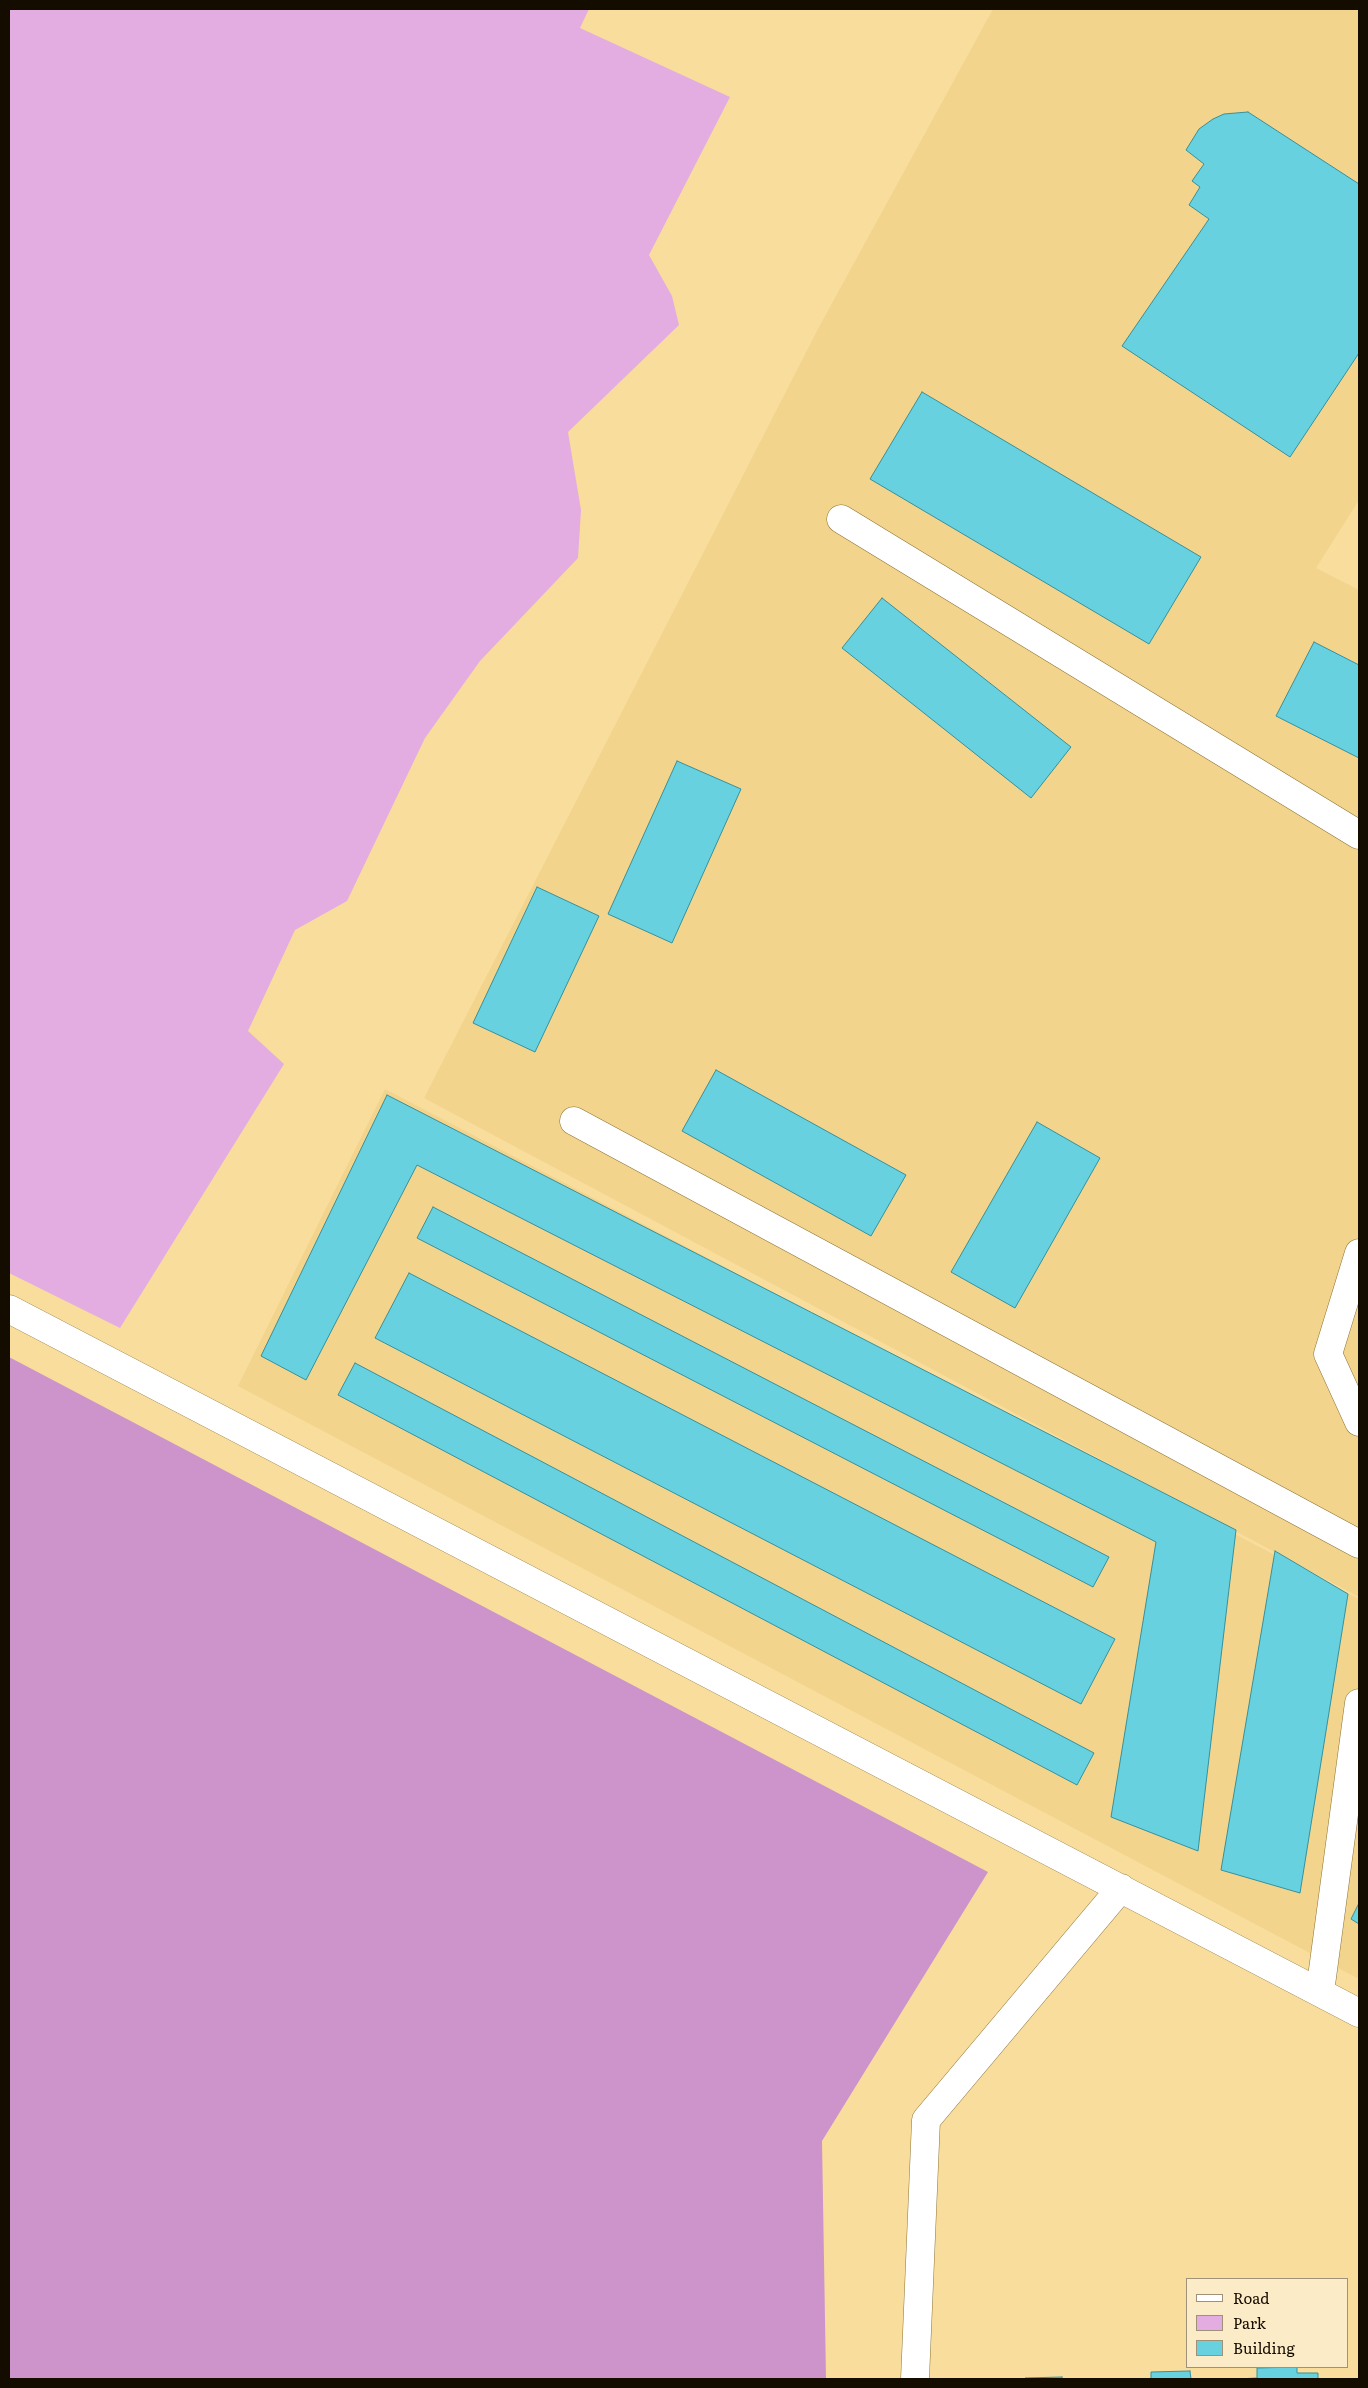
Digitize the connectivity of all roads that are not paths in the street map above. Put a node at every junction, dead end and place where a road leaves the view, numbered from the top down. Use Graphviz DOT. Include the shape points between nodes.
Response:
graph roads {
  1 [pos="841,519"];
  2 [pos="1359,835"];
  3 [pos="574,1121"];
  4 [pos="1359,1253"];
  5 [pos="9,1309"];
  6 [pos="1359,1422"];
  7 [pos="1359,1544"];
  8 [pos="1359,1703"];
  9 [pos="1121,1888"];
  10 [pos="1320,1992"];
  11 [pos="1359,2013"];
  12 [pos="915,2379"];
  1 -- 2 [label="street"];
  3 -- 7 [label="street"];
  4 -- 6 [label="street" via="1328,1354"];
  5 -- 9 [label="street"];
  8 -- 10 [label="street"];
  9 -- 10 [label="street"];
  9 -- 12 [label="street" via="926,2120"];
  10 -- 11 [label="street"];
}
